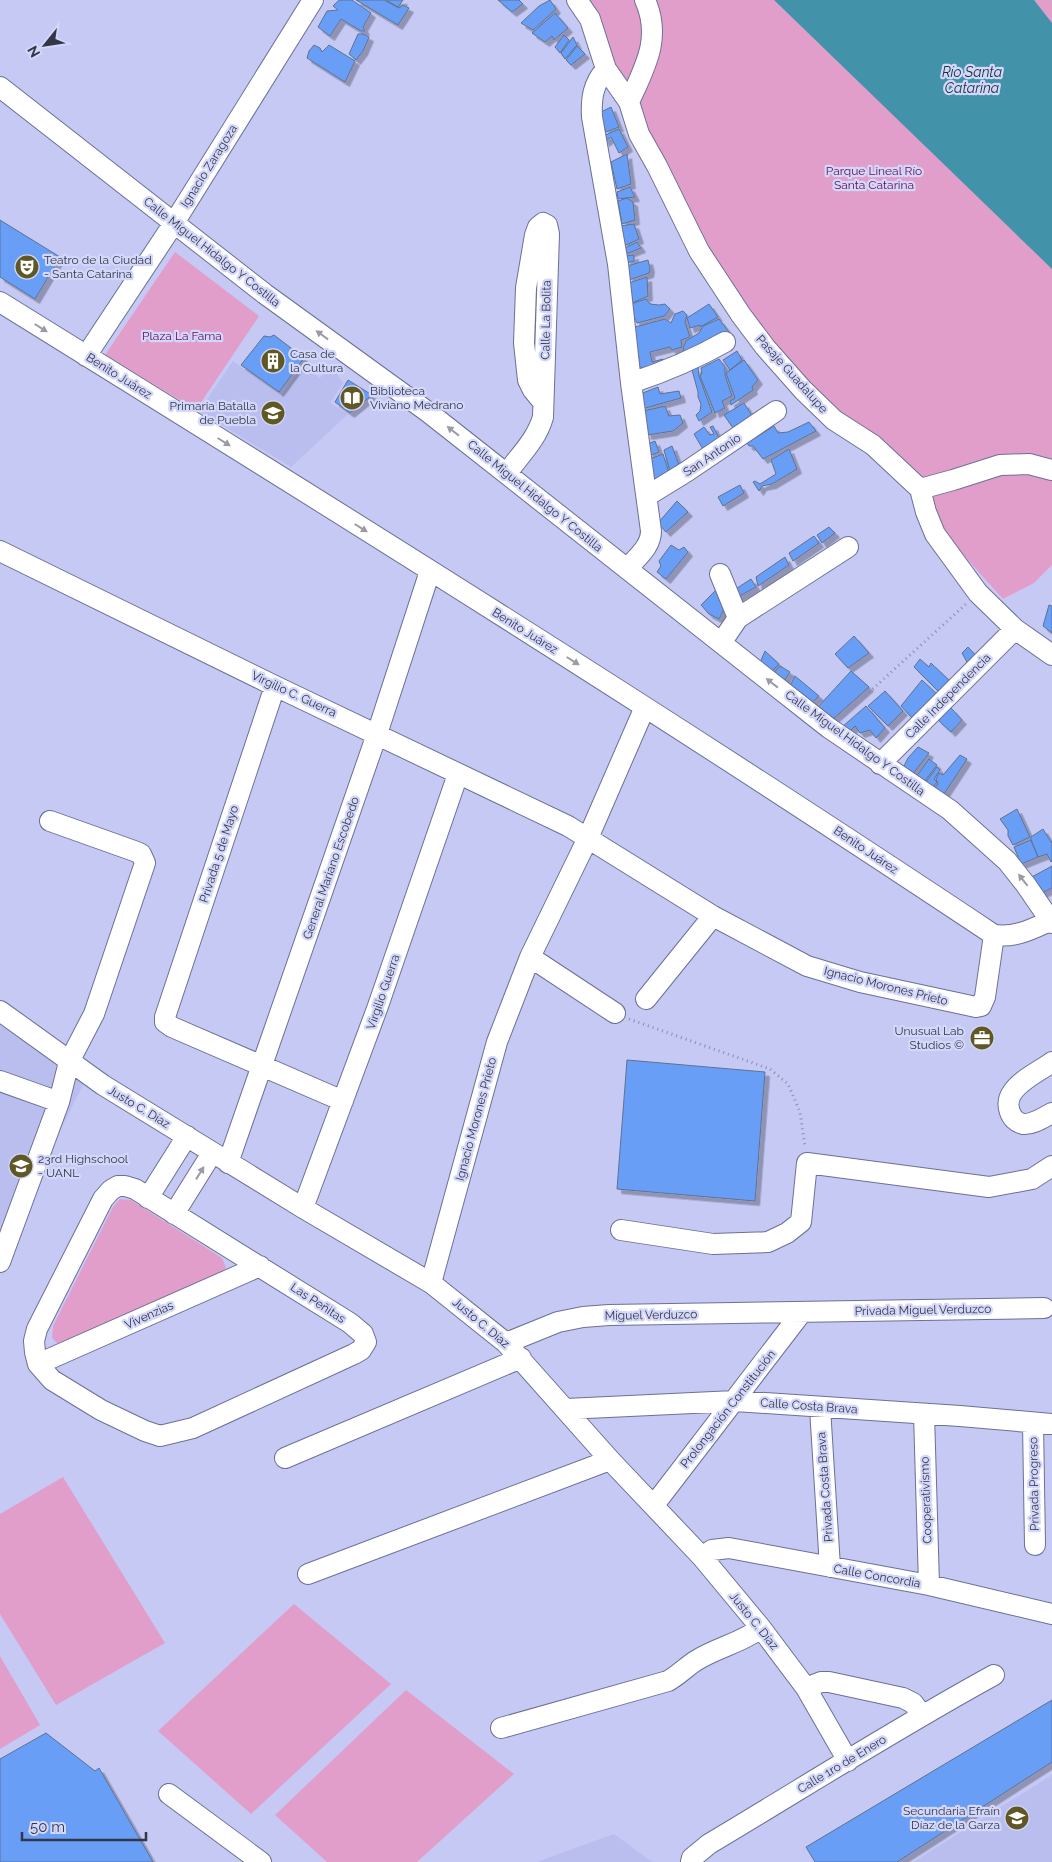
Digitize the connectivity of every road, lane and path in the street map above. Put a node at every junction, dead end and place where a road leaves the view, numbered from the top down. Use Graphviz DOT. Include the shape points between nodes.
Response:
graph roads {
  1 [pos="313,0"];
  2 [pos="577,0"];
  3 [pos="645,0"];
  4 [pos="606,69"];
  5 [pos="2,94"];
  6 [pos="629,102"];
  7 [pos="174,223"];
  8 [pos="0,302"];
  9 [pos="525,322"];
  10 [pos="546,324"];
  11 [pos="726,342"];
  12 [pos="86,356"];
  13 [pos="631,383"];
  14 [pos="542,409"];
  15 [pos="776,411"];
  16 [pos="1052,470"];
  17 [pos="507,473"];
  18 [pos="920,488"];
  19 [pos="647,496"];
  20 [pos="848,547"];
  21 [pos="0,551"];
  22 [pos="627,569"];
  23 [pos="430,572"];
  24 [pos="720,574"];
  25 [pos="978,593"];
  26 [pos="738,618"];
  27 [pos="1015,629"];
  28 [pos="721,644"];
  29 [pos="1052,655"];
  30 [pos="275,686"];
  31 [pos="645,707"];
  32 [pos="829,728"];
  33 [pos="377,734"];
  34 [pos="880,764"];
  35 [pos="458,774"];
  36 [pos="50,821"];
  37 [pos="588,838"];
  38 [pos="713,916"];
  39 [pos="1052,921"];
  40 [pos="994,935"];
  41 [pos="530,957"];
  42 [pos="646,998"];
  43 [pos="0,1011"];
  44 [pos="615,1013"];
  45 [pos="68,1062"];
  46 [pos="1052,1062"];
  47 [pos="261,1066"];
  48 [pos="0,1081"];
  49 [pos="343,1101"];
  50 [pos="59,1102"];
  51 [pos="1052,1113"];
  52 [pos="188,1136"];
  53 [pos="220,1158"];
  54 [pos="807,1162"];
  55 [pos="1052,1166"];
  56 [pos="148,1198"];
  57 [pos="303,1208"];
  58 [pos="174,1214"];
  59 [pos="621,1230"];
  60 [pos="0,1262"];
  61 [pos="260,1266"];
  62 [pos="432,1283"];
  63 [pos="1044,1308"];
  64 [pos="802,1312"];
  65 [pos="506,1343"];
  66 [pos="520,1358"];
  67 [pos="38,1364"];
  68 [pos="735,1401"];
  69 [pos="820,1408"];
  70 [pos="566,1409"];
  71 [pos="924,1414"];
  72 [pos="1043,1424"];
  73 [pos="285,1458"];
  74 [pos="610,1460"];
  75 [pos="654,1505"];
  76 [pos="1034,1544"];
  77 [pos="702,1557"];
  78 [pos="830,1567"];
  79 [pos="308,1574"];
  80 [pos="929,1585"];
  81 [pos="1052,1614"];
  82 [pos="761,1628"];
  83 [pos="994,1675"];
  84 [pos="806,1688"];
  85 [pos="922,1714"];
  86 [pos="501,1728"];
  87 [pos="848,1761"];
  88 [pos="169,1794"];
  89 [pos="692,1860"];
  90 [pos="261,1862"];
  1 -- 7 [label="street, Ignacio Zaragoza"];
  2 -- 4 [label="street, Pasaje Guadalupe" via="590,19"];
  3 -- 6 [label="street" via="653,24 652,44"];
  4 -- 6 [label="street, Pasaje Guadalupe"];
  4 -- 13 [label="street" via="597,80 592,117 618,264"];
  5 -- 7 [label="street, Calle Miguel Hidalgo Y Costilla"];
  6 -- 18 [label="street, Pasaje Guadalupe" via="639,134 699,251 765,347 834,420 873,445"];
  7 -- 12 [label="street, Ignacio Zaragoza"];
  17 -- 7 [label="street, Calle Miguel Hidalgo Y Costilla, one-way"];
  8 -- 12 [label="street, Benito Juárez, one-way"];
  9 -- 10 [label="street"];
  9 -- 10 [label="street, Calle La Bolita" via="526,288 535,235 540,225 546,223 549,234"];
  9 -- 14 [label="street" via="528,380"];
  10 -- 14 [label="street, Calle La Bolita"];
  11 -- 13 [label="street" via="696,359"];
  12 -- 23 [label="street, Benito Juárez, one-way"];
  13 -- 19 [label="street"];
  14 -- 17 [label="street" via="540,429"];
  15 -- 19 [label="street, San Antonio"];
  16 -- 18 [label="street" via="1029,464 1000,465"];
  17 -- 22 [label="street, Calle Miguel Hidalgo Y Costilla"];
  18 -- 25 [label="street" via="936,534"];
  19 -- 22 [label="street" via="651,540"];
  20 -- 26 [label="street"];
  21 -- 30 [label="street, Virgilio C. Guerra"];
  22 -- 28 [label="street, Calle Miguel Hidalgo Y Costilla"];
  23 -- 31 [label="street, Benito Juárez, one-way"];
  23 -- 33 [label="street, General Mariano Escobedo"];
  24 -- 26 [label="street"];
  25 -- 27 [label="street"];
  25 -- 32 [label="path"];
  26 -- 28 [label="street"];
  27 -- 29 [label="street"];
  27 -- 34 [label="street, Calle Independencia"];
  32 -- 28 [label="street, Calle Miguel Hidalgo Y Costilla, one-way"];
  30 -- 33 [label="street, Virgilio C. Guerra"];
  30 -- 47 [label="street, Privada 5 de Mayo" via="165,1014 166,1022 172,1027"];
  31 -- 37 [label="street, Ignacio Morones Prieto"];
  31 -- 40 [label="street, Benito Juárez"];
  32 -- 34 [label="street, Calle Miguel Hidalgo Y Costilla"];
  33 -- 35 [label="street, Virgilio C. Guerra"];
  33 -- 47 [label="street, General Mariano Escobedo"];
  39 -- 34 [label="street, Calle Miguel Hidalgo Y Costilla, one-way" via="1007,861 982,837 950,810"];
  35 -- 37 [label="street, Virgilio C. Guerra"];
  35 -- 49 [label="street, Virgilio Guerra"];
  36 -- 45 [label="street" via="137,852 146,863 94,1014"];
  37 -- 38 [label="street, Ignacio Morones Prieto"];
  37 -- 41 [label="street, Ignacio Morones Prieto"];
  38 -- 40 [label="street, Ignacio Morones Prieto" via="807,966 869,984 971,1006 981,1006 986,992"];
  38 -- 42 [label="street"];
  39 -- 40 [label="street" via="1006,937"];
  41 -- 44 [label="street"];
  41 -- 62 [label="street, Ignacio Morones Prieto" via="497,1042"];
  43 -- 45 [label="street, Justo C. Díaz"];
  44 -- 54 [label="path" via="770,1069 788,1084 800,1112"];
  45 -- 50 [label="street"];
  45 -- 52 [label="street, Justo C. Díaz"];
  46 -- 51 [label="street" via="1014,1089 1008,1103 1015,1119 1024,1124"];
  47 -- 49 [label="street"];
  47 -- 53 [label="street, General Mariano Escobedo"];
  48 -- 50 [label="street"];
  49 -- 57 [label="street, Virgilio Guerra"];
  50 -- 60 [label="street"];
  52 -- 53 [label="street, Justo C. Díaz"];
  52 -- 56 [label="street"];
  53 -- 57 [label="street, Justo C. Díaz"];
  58 -- 53 [label="street, General Mariano Escobedo, one-way"];
  54 -- 55 [label="street" via="989,1187 1032,1179"];
  54 -- 59 [label="street" via="801,1222 768,1242 713,1244"];
  56 -- 58 [label="street, Las Peñitas"];
  56 -- 67 [label="street, Las Peñitas" via="135,1189 118,1186 103,1199 37,1329 34,1352"];
  57 -- 62 [label="street, Justo C. Díaz"];
  58 -- 61 [label="street, Las Peñitas"];
  61 -- 67 [label="street, Vivenzias"];
  61 -- 67 [label="street, Las Peñitas" via="350,1323 363,1334 364,1346 354,1354 193,1428 160,1436 145,1432 76,1395 52,1380"];
  62 -- 65 [label="street, Justo C. Díaz"];
  63 -- 64 [label="street, Privada Miguel Verduzco"];
  64 -- 65 [label="street, Miguel Verduzco" via="582,1317 558,1322"];
  64 -- 68 [label="street, Prolongación Constitución"];
  65 -- 66 [label="street, Justo C. Díaz"];
  66 -- 70 [label="street, Justo C. Díaz"];
  66 -- 73 [label="street"];
  68 -- 69 [label="street, Calle Costa Brava"];
  68 -- 70 [label="street, Calle Costa Brava"];
  68 -- 75 [label="street, Prolongación Constitución"];
  69 -- 71 [label="street, Calle Costa Brava"];
  69 -- 78 [label="street, Privada Costa Brava"];
  70 -- 74 [label="street, Justo C. Díaz"];
  71 -- 72 [label="street, Calle Costa Brava"];
  71 -- 80 [label="street, Cooperativismo"];
  72 -- 76 [label="street, Privada Progreso"];
  74 -- 75 [label="street, Justo C. Díaz"];
  74 -- 79 [label="street"];
  75 -- 77 [label="street, Justo C. Díaz"];
  77 -- 78 [label="street, Calle Concordia" via="712,1550 729,1548"];
  77 -- 82 [label="street, Justo C. Díaz"];
  78 -- 80 [label="street, Calle Concordia"];
  80 -- 81 [label="street, Calle Concordia"];
  82 -- 84 [label="street, Justo C. Díaz"];
  82 -- 86 [label="street" via="743,1640 696,1660 668,1681"];
  83 -- 85 [label="street, Calle 1ro de Enero"];
  84 -- 85 [label="street" via="829,1682 903,1698 913,1703"];
  84 -- 87 [label="street, Justo C. Díaz"];
  85 -- 87 [label="street, Calle 1ro de Enero"];
  87 -- 89 [label="street, Calle 1ro de Enero" via="708,1844"];
  88 -- 90 [label="street"];
}
